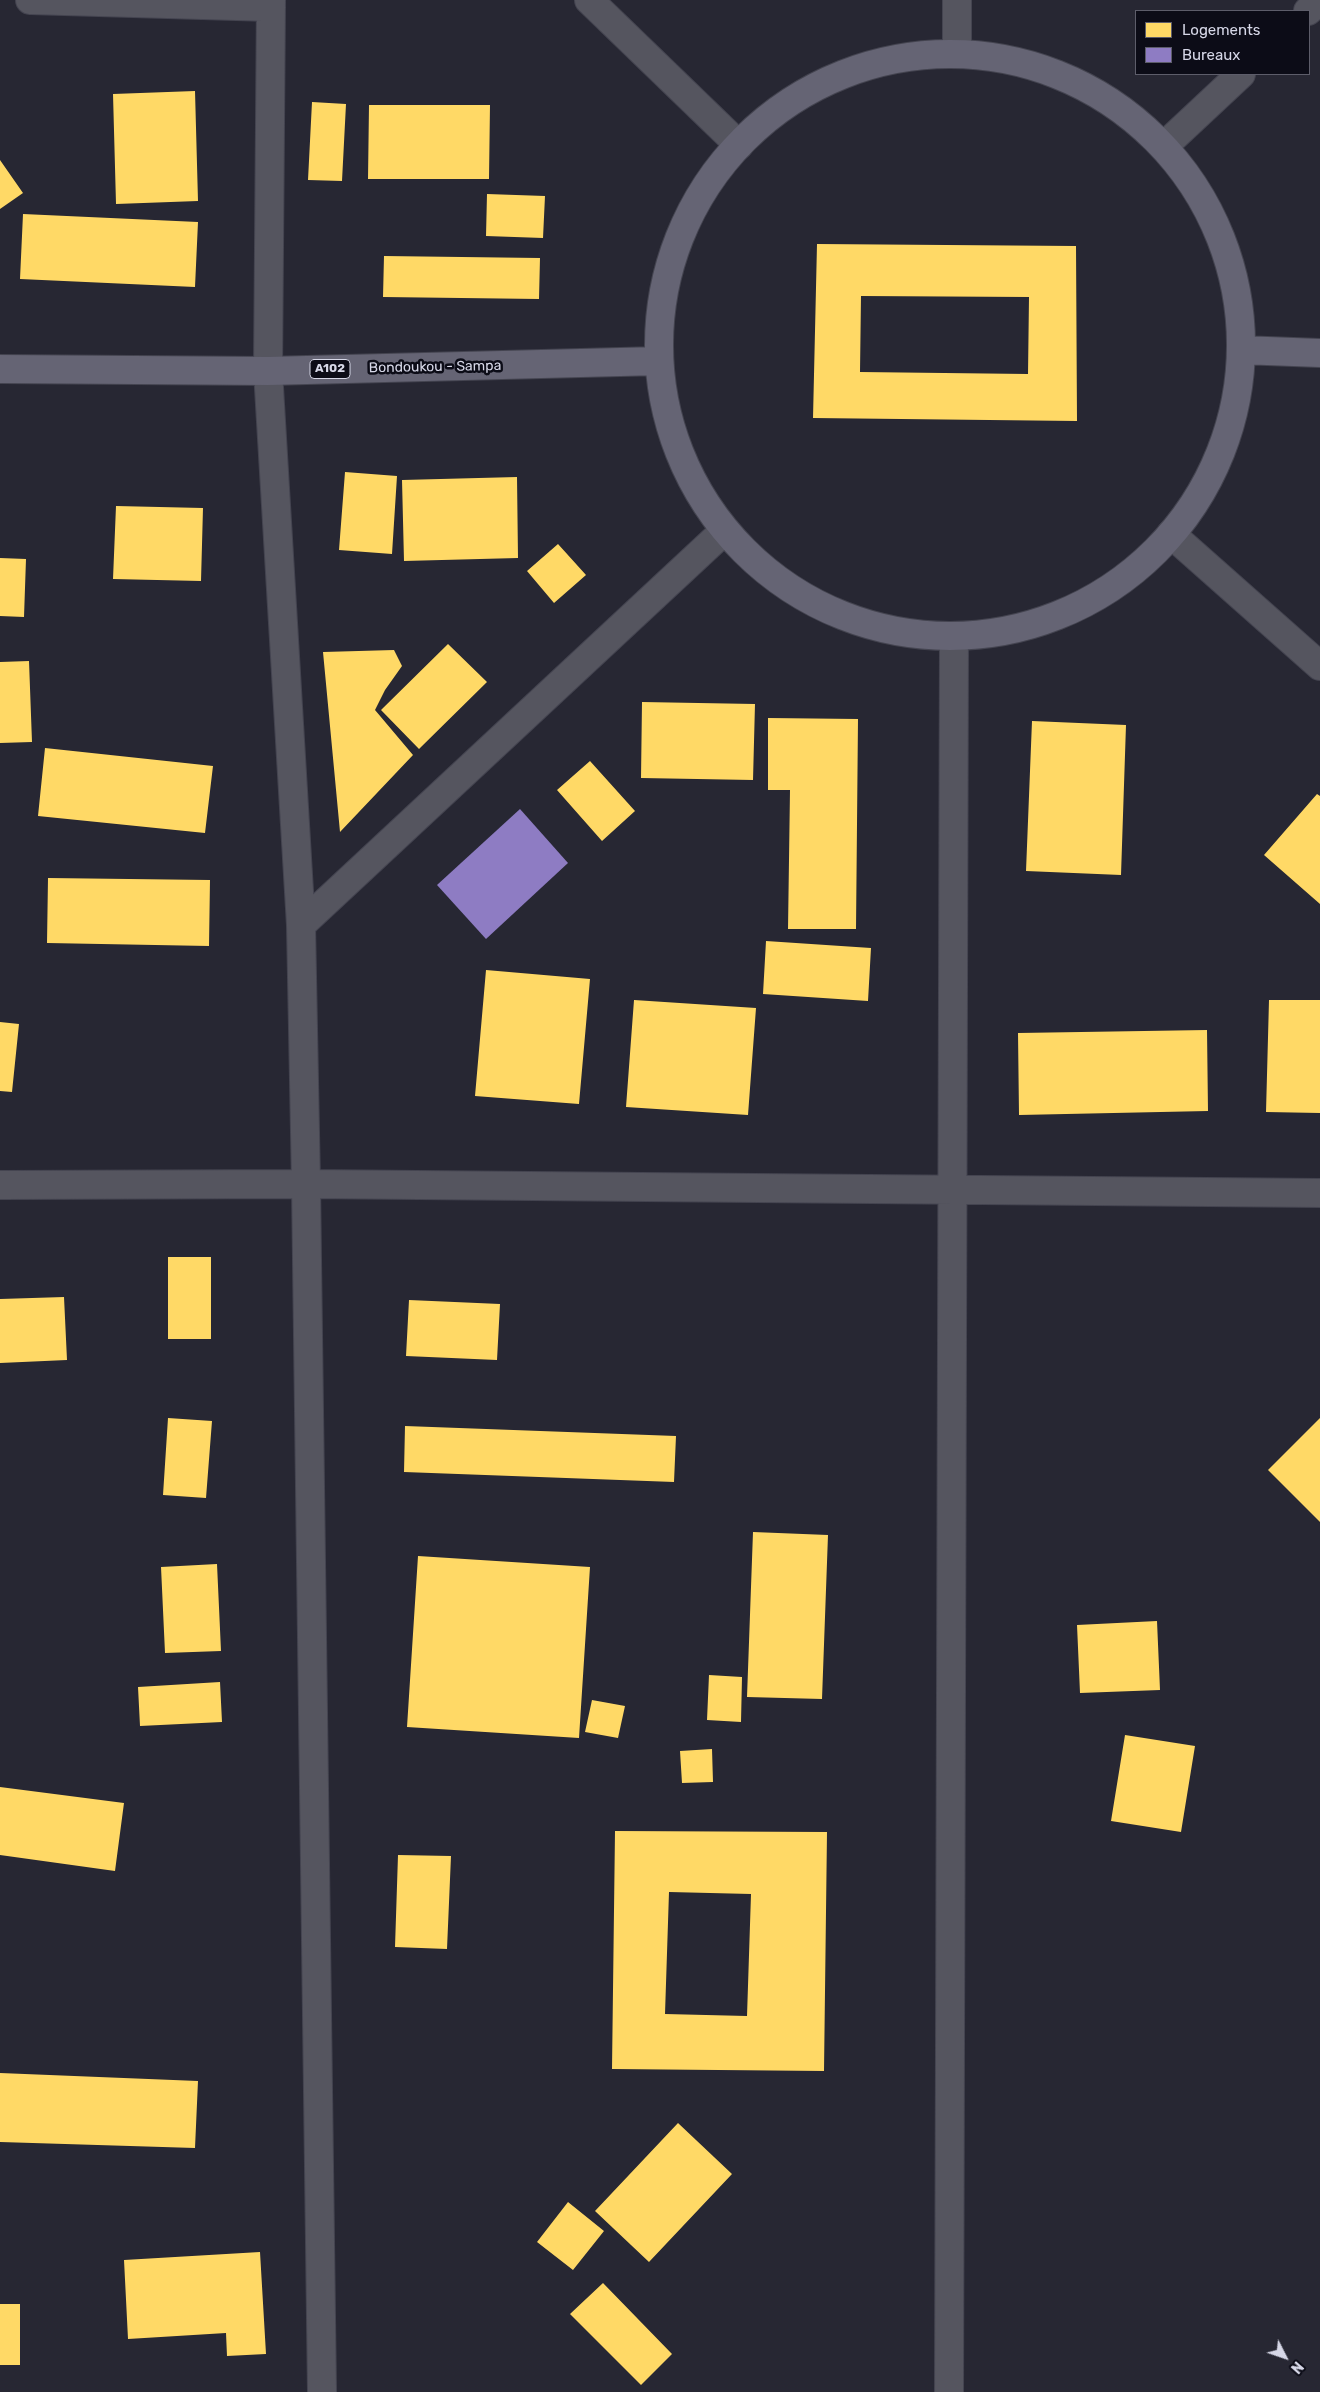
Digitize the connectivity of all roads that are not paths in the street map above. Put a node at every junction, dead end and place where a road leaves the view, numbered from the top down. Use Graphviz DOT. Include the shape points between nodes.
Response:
graph roads {
  1 [pos="30,0"];
  2 [pos="589,0"];
  3 [pos="957,0"];
  4 [pos="1320,0"];
  5 [pos="271,4"];
  6 [pos="1309,10"];
  7 [pos="957,53"];
  8 [pos="1240,75"];
  9 [pos="739,145"];
  10 [pos="1164,146"];
  11 [pos="1241,350"];
  12 [pos="1320,353"];
  13 [pos="659,361"];
  14 [pos="0,369"];
  15 [pos="268,371"];
  16 [pos="724,531"];
  17 [pos="1171,534"];
  18 [pos="954,636"];
  19 [pos="1320,666"];
  20 [pos="301,925"];
  21 [pos="306,1184"];
  22 [pos="0,1186"];
  23 [pos="952,1189"];
  24 [pos="1320,1193"];
  25 [pos="322,2392"];
  26 [pos="948,2392"];
  1 -- 5 [label="street"];
  2 -- 9 [label="street"];
  3 -- 7 [label="street"];
  4 -- 6 [label="street"];
  5 -- 15 [label="street"];
  7 -- 9 [label="main road" via="896,59 838,77 785,106"];
  7 -- 10 [label="main road" via="1014,60 1070,78 1120,107"];
  8 -- 10 [label="street"];
  9 -- 13 [label="main road" via="703,192 677,245 662,302"];
  10 -- 11 [label="main road" via="1198,190 1223,240 1237,294"];
  11 -- 12 [label="main road"];
  11 -- 17 [label="main road" via="1236,400 1222,448 1200,493"];
  13 -- 15 [label="main road, Bondoukou - Sampa / A102"];
  13 -- 16 [label="main road" via="665,407 678,451 698,493"];
  14 -- 15 [label="main road, Bondoukou - Sampa / A102"];
  15 -- 20 [label="street"];
  16 -- 18 [label="main road" via="771,577 827,610 889,631"];
  16 -- 20 [label="street"];
  17 -- 18 [label="main road" via="1126,577 1073,609 1015,629"];
  17 -- 19 [label="street"];
  18 -- 23 [label="street"];
  20 -- 21 [label="street"];
  21 -- 22 [label="street"];
  21 -- 23 [label="street"];
  21 -- 25 [label="street"];
  23 -- 24 [label="street"];
  23 -- 26 [label="street"];
}
